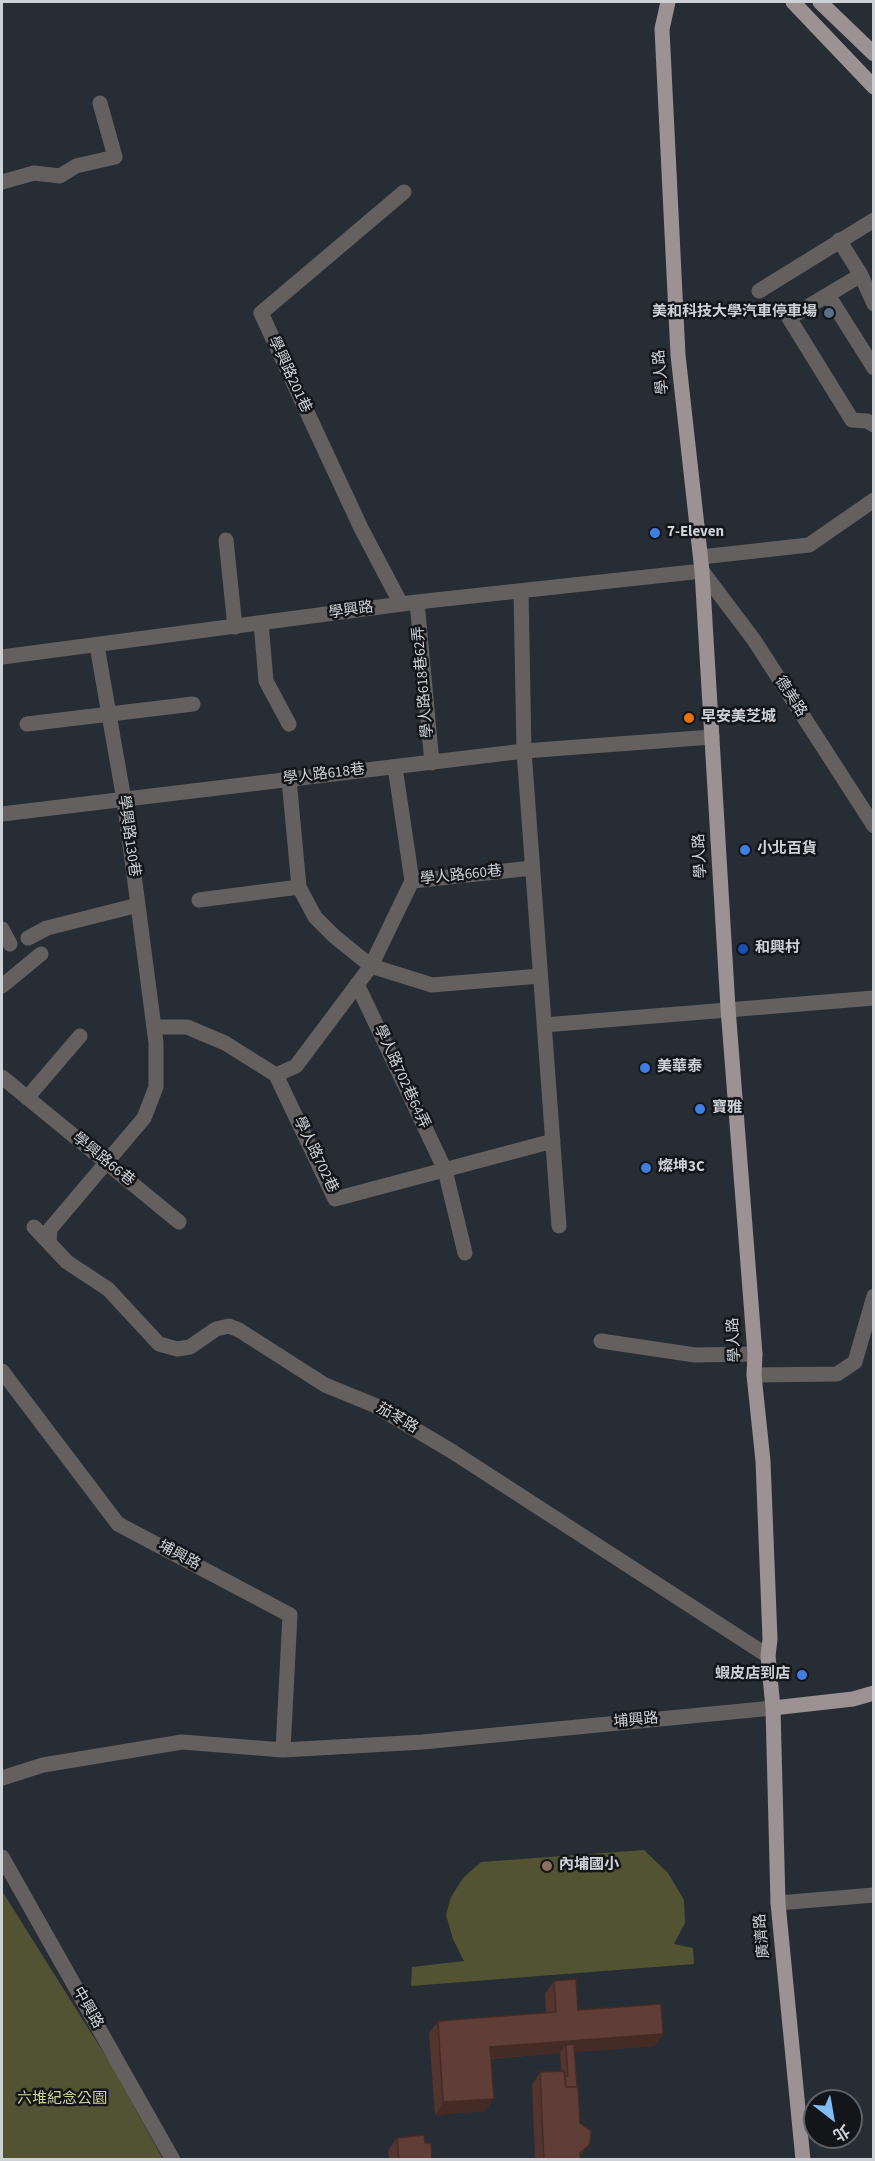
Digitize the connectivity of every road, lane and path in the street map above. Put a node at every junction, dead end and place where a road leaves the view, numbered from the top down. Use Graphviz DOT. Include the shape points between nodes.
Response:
graph roads {
  1 [pos="657,2"];
  2 [pos="668,2"];
  3 [pos="680,2"];
  4 [pos="793,2"];
  5 [pos="820,2"];
  6 [pos="662,30"];
  7 [pos="873,54"];
  8 [pos="873,87"];
  9 [pos="100,103"];
  10 [pos="2,182"];
  11 [pos="404,192"];
  12 [pos="873,220"];
  13 [pos="839,240"];
  14 [pos="861,275"];
  15 [pos="759,291"];
  16 [pos="828,296"];
  17 [pos="873,304"];
  18 [pos="873,368"];
  19 [pos="873,425"];
  20 [pos="873,500"];
  21 [pos="226,540"];
  22 [pos="701,564"];
  23 [pos="521,591"];
  24 [pos="409,603"];
  25 [pos="261,623"];
  26 [pos="235,627"];
  27 [pos="97,646"];
  28 [pos="2,657"];
  29 [pos="193,704"];
  30 [pos="109,714"];
  31 [pos="289,723"];
  32 [pos="27,724"];
  33 [pos="712,737"];
  34 [pos="524,752"];
  35 [pos="432,762"];
  36 [pos="395,767"];
  37 [pos="289,779"];
  38 [pos="124,800"];
  39 [pos="2,814"];
  40 [pos="873,826"];
  41 [pos="532,868"];
  42 [pos="412,881"];
  43 [pos="298,887"];
  44 [pos="199,900"];
  45 [pos="138,905"];
  46 [pos="2,929"];
  47 [pos="28,938"];
  48 [pos="10,944"];
  49 [pos="41,954"];
  50 [pos="371,966"];
  51 [pos="540,976"];
  52 [pos="357,984"];
  53 [pos="2,986"];
  54 [pos="873,998"];
  55 [pos="728,1008"];
  56 [pos="544,1024"];
  57 [pos="154,1027"];
  58 [pos="80,1036"];
  59 [pos="276,1075"];
  60 [pos="2,1077"];
  61 [pos="27,1098"];
  62 [pos="553,1141"];
  63 [pos="106,1162"];
  64 [pos="445,1170"];
  65 [pos="179,1222"];
  66 [pos="559,1226"];
  67 [pos="34,1227"];
  68 [pos="49,1243"];
  69 [pos="465,1253"];
  70 [pos="873,1296"];
  71 [pos="601,1341"];
  72 [pos="754,1354"];
  73 [pos="2,1371"];
  74 [pos="754,1375"];
  75 [pos="768,1656"];
  76 [pos="873,1693"];
  77 [pos="773,1708"];
  78 [pos="283,1750"];
  79 [pos="2,1778"];
  80 [pos="2,1857"];
  81 [pos="873,1895"];
  82 [pos="778,1903"];
  83 [pos="173,2160"];
  84 [pos="803,2160"];
  1 -- 6 [label="main road"];
  2 -- 6 [label="main road, 學人路"];
  3 -- 6 [label="main road"];
  4 -- 8 [label="main road"];
  5 -- 7 [label="main road"];
  6 -- 22 [label="main road, 學人路" via="678,355"];
  9 -- 10 [label="street" via="115,157 76,166 60,177 34,173"];
  11 -- 24 [label="street, 學興路201巷" via="261,314 361,528"];
  12 -- 13 [label="street"];
  13 -- 14 [label="street"];
  13 -- 15 [label="street"];
  14 -- 16 [label="street"];
  14 -- 17 [label="street"];
  16 -- 18 [label="street"];
  16 -- 19 [label="street" via="789,318 852,420 867,420"];
  20 -- 22 [label="street, 學興路" via="809,545"];
  21 -- 26 [label="street"];
  22 -- 23 [label="street, 學興路"];
  22 -- 33 [label="main road, 學人路"];
  22 -- 40 [label="street, 德美路"];
  23 -- 24 [label="street, 學興路"];
  23 -- 34 [label="street"];
  24 -- 25 [label="street, 學興路"];
  24 -- 35 [label="street, 學人路618巷62弄"];
  25 -- 26 [label="street, 學興路"];
  25 -- 31 [label="street" via="266,681"];
  26 -- 27 [label="street, 學興路"];
  27 -- 28 [label="street, 學興路"];
  27 -- 30 [label="street, 學興路130巷"];
  29 -- 30 [label="street"];
  30 -- 32 [label="street"];
  30 -- 38 [label="street, 學興路130巷"];
  33 -- 34 [label="street, 學人路618巷"];
  33 -- 55 [label="main road, 學人路"];
  34 -- 35 [label="street, 學人路618巷"];
  34 -- 41 [label="street"];
  35 -- 36 [label="street, 學人路618巷"];
  36 -- 37 [label="street, 學人路618巷"];
  36 -- 42 [label="street"];
  37 -- 38 [label="street, 學人路618巷"];
  37 -- 43 [label="street"];
  38 -- 39 [label="street, 學人路618巷"];
  38 -- 45 [label="street, 學興路130巷"];
  41 -- 42 [label="street, 學人路660巷"];
  41 -- 51 [label="street"];
  42 -- 50 [label="street, 學人路660巷"];
  43 -- 44 [label="street"];
  43 -- 50 [label="street" via="315,917"];
  45 -- 47 [label="street" via="47,928"];
  45 -- 57 [label="street, 學興路130巷"];
  46 -- 48 [label="street"];
  49 -- 53 [label="street"];
  50 -- 51 [label="street" via="432,985"];
  50 -- 52 [label="street, 學人路660巷"];
  51 -- 56 [label="street"];
  52 -- 59 [label="street, 學人路660巷" via="297,1066"];
  52 -- 64 [label="street, 學人路702巷64弄"];
  54 -- 55 [label="street"];
  55 -- 56 [label="street"];
  55 -- 72 [label="main road, 學人路"];
  56 -- 62 [label="street"];
  57 -- 59 [label="street" via="187,1027 225,1043"];
  57 -- 63 [label="street, 學興路130巷" via="156,1088 144,1118"];
  58 -- 61 [label="street"];
  59 -- 64 [label="street, 學人路702巷" via="335,1199"];
  60 -- 61 [label="street, 學興路66巷"];
  61 -- 63 [label="street, 學興路66巷"];
  62 -- 64 [label="street, 學人路702巷"];
  62 -- 66 [label="street"];
  63 -- 65 [label="street, 學興路66巷"];
  63 -- 68 [label="street, 學興路130巷" via="50,1229"];
  64 -- 69 [label="street"];
  67 -- 68 [label="street, 茄苳路"];
  68 -- 75 [label="street, 茄苳路" via="67,1262 108,1289 159,1344 177,1349 190,1347 216,1329 229,1326 239,1330 325,1385 374,1405 453,1452"];
  70 -- 74 [label="street" via="855,1362 837,1374"];
  71 -- 72 [label="street" via="695,1355"];
  72 -- 74 [label="main road, 學人路"];
  73 -- 78 [label="street, 埔興路" via="118,1524 290,1615"];
  74 -- 75 [label="main road, 學人路" via="763,1473"];
  75 -- 77 [label="main road, 學人路"];
  76 -- 77 [label="main road"];
  77 -- 78 [label="street, 埔興路" via="423,1742"];
  77 -- 82 [label="main road, 廣濟路"];
  78 -- 79 [label="street, 埔興路" via="182,1742 43,1765"];
  80 -- 83 [label="street, 中興路"];
  81 -- 82 [label="street"];
  82 -- 84 [label="main road, 廣濟路"];
}
